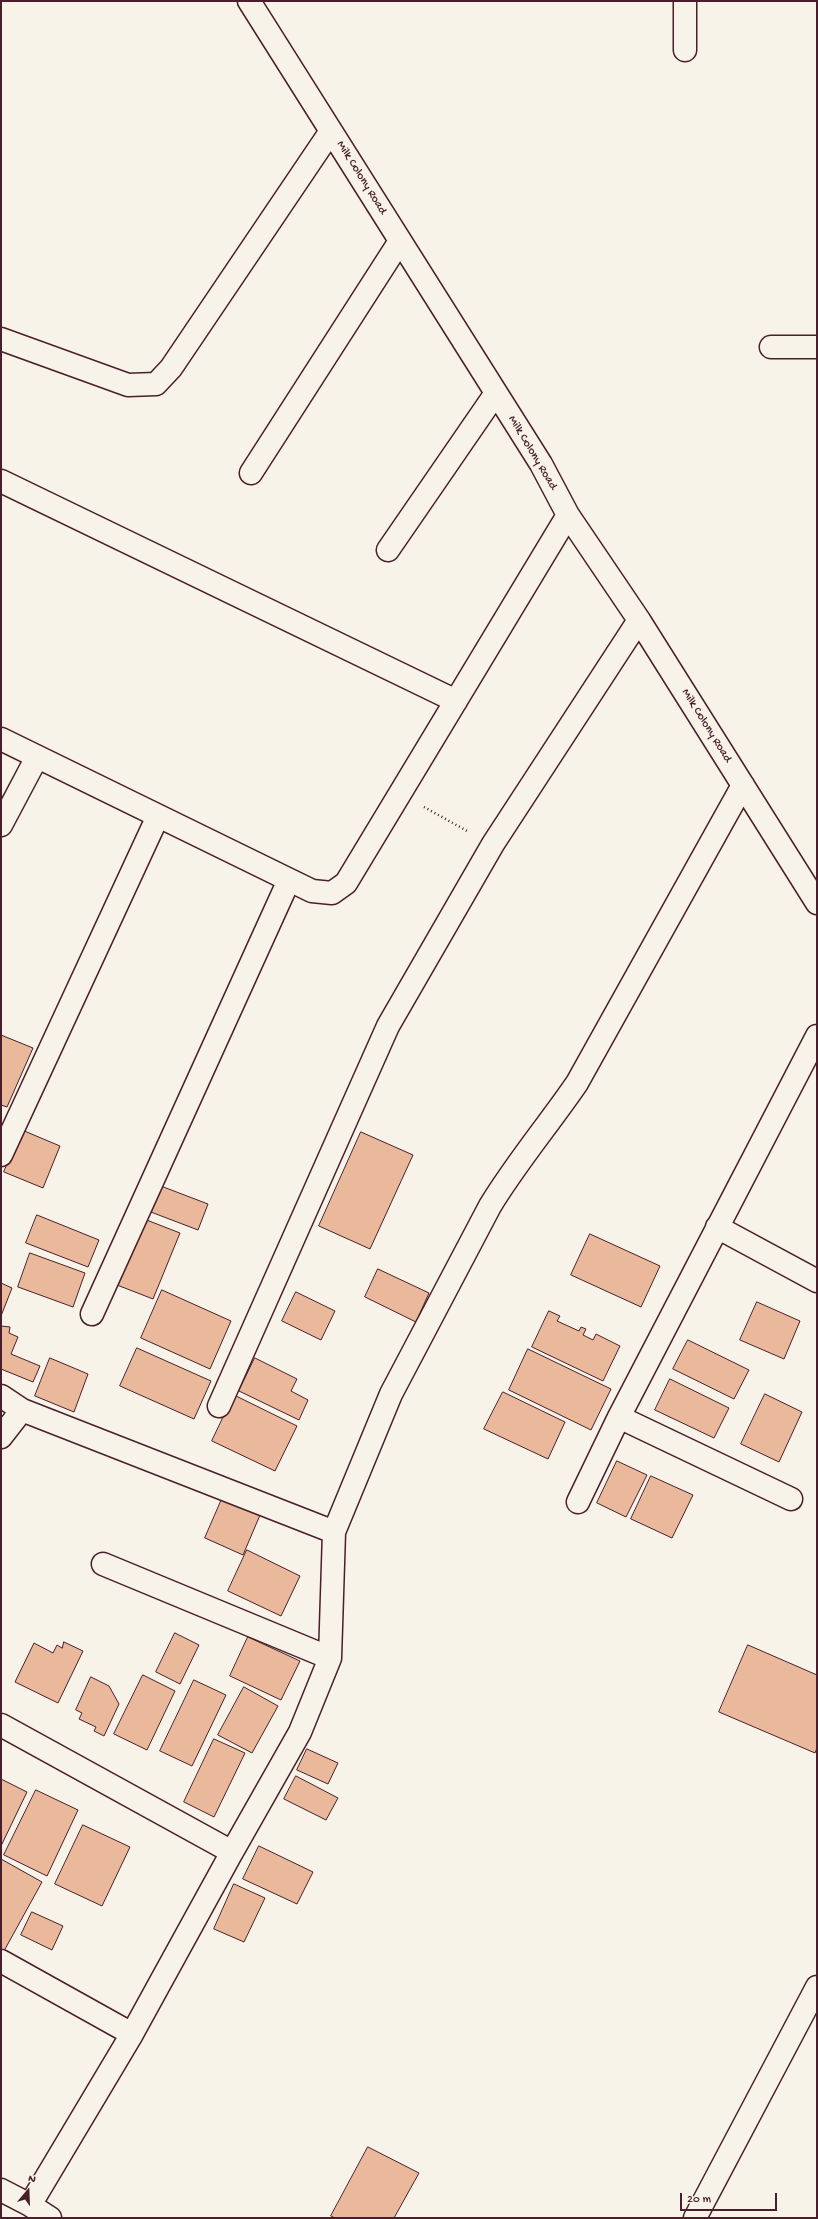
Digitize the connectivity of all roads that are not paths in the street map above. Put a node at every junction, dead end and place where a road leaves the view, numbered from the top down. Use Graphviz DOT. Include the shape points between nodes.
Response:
graph roads {
  1 [pos="249,1"];
  2 [pos="685,1"];
  3 [pos="685,50"];
  4 [pos="331,131"];
  5 [pos="400,241"];
  6 [pos="1,339"];
  7 [pos="771,347"];
  8 [pos="817,348"];
  9 [pos="496,393"];
  10 [pos="251,473"];
  11 [pos="1,481"];
  12 [pos="568,515"];
  13 [pos="388,550"];
  14 [pos="639,620"];
  15 [pos="456,700"];
  16 [pos="1,739"];
  17 [pos="37,757"];
  18 [pos="743,785"];
  19 [pos="158,816"];
  20 [pos="1,826"];
  21 [pos="289,880"];
  22 [pos="817,903"];
  23 [pos="817,1036"];
  24 [pos="1,1155"];
  25 [pos="717,1227"];
  26 [pos="817,1281"];
  27 [pos="92,1314"];
  28 [pos="1,1396"];
  29 [pos="219,1406"];
  30 [pos="22,1410"];
  31 [pos="619,1418"];
  32 [pos="1,1437"];
  33 [pos="790,1499"];
  34 [pos="578,1502"];
  35 [pos="334,1532"];
  36 [pos="103,1564"];
  37 [pos="330,1658"];
  38 [pos="1,1725"];
  39 [pos="232,1852"];
  40 [pos="1,1961"];
  41 [pos="817,1986"];
  42 [pos="132,2034"];
  43 [pos="1,2190"];
  44 [pos="30,2205"];
  45 [pos="50,2218"];
  46 [pos="695,2218"];
  1 -- 4 [label="street, Milk Colony Road"];
  2 -- 3 [label="street"];
  4 -- 5 [label="street, Milk Colony Road"];
  4 -- 6 [label="street" via="171,368 156,384 128,385"];
  5 -- 9 [label="street, Milk Colony Road"];
  5 -- 10 [label="street"];
  7 -- 8 [label="street"];
  9 -- 12 [label="street, Milk Colony Road"];
  9 -- 13 [label="street"];
  11 -- 15 [label="street"];
  12 -- 14 [label="street, Milk Colony Road"];
  12 -- 15 [label="street"];
  14 -- 18 [label="street, Milk Colony Road"];
  14 -- 29 [label="street" via="492,844 388,1026"];
  15 -- 21 [label="street" via="346,883 332,893 312,891"];
  16 -- 17 [label="street"];
  17 -- 19 [label="street"];
  17 -- 20 [label="street"];
  18 -- 22 [label="street, Milk Colony Road"];
  18 -- 35 [label="street" via="577,1083 490,1206 391,1394"];
  19 -- 21 [label="street"];
  19 -- 24 [label="street"];
  21 -- 27 [label="street"];
  23 -- 25 [label="street"];
  25 -- 26 [label="street"];
  25 -- 31 [label="street"];
  28 -- 30 [label="street"];
  30 -- 32 [label="street"];
  30 -- 35 [label="street"];
  31 -- 33 [label="street"];
  31 -- 34 [label="street"];
  35 -- 37 [label="street"];
  36 -- 37 [label="street"];
  37 -- 39 [label="street" via="300,1732"];
  38 -- 39 [label="street"];
  39 -- 42 [label="street"];
  40 -- 42 [label="street"];
  41 -- 46 [label="street"];
  42 -- 44 [label="street"];
  43 -- 44 [label="street"];
  44 -- 45 [label="street"];
}
